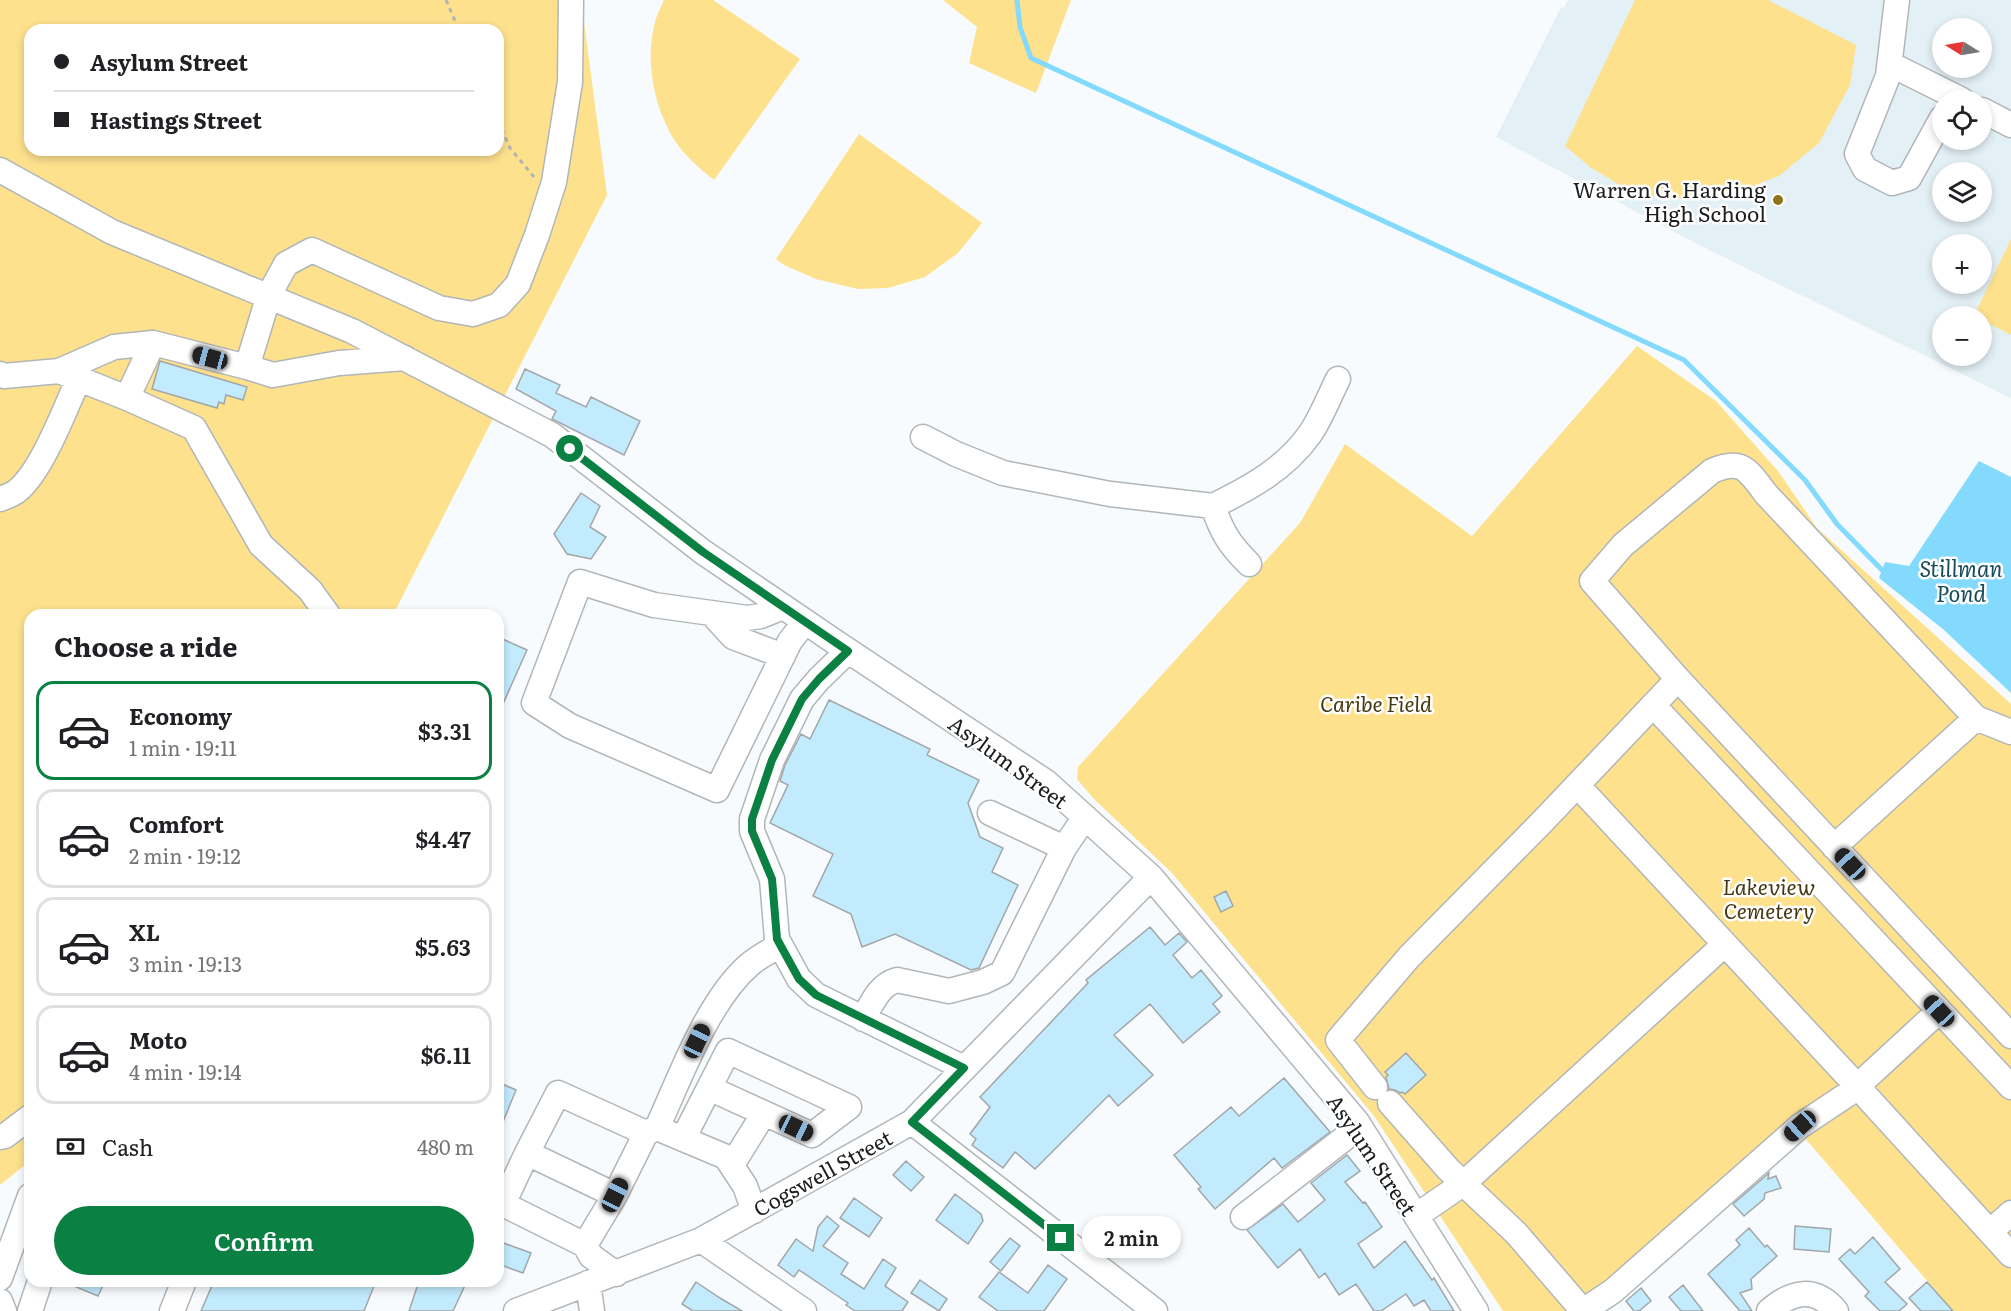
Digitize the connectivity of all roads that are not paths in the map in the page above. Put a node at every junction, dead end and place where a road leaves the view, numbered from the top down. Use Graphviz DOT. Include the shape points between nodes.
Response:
graph roads {
  1 [pos="571,0"];
  2 [pos="1897,0"];
  3 [pos="1890,64"];
  4 [pos="1939,90"];
  5 [pos="1992,115"];
  6 [pos="2011,125"];
  7 [pos="1932,136"];
  8 [pos="0,170"];
  9 [pos="269,295"];
  10 [pos="153,343"];
  11 [pos="405,358"];
  12 [pos="247,367"];
  13 [pos="0,374"];
  14 [pos="69,374"];
  15 [pos="1338,379"];
  16 [pos="127,398"];
  17 [pos="923,437"];
  18 [pos="0,499"];
  19 [pos="1213,506"];
  20 [pos="1249,564"];
  21 [pos="783,607"];
  22 [pos="324,609"];
  23 [pos="711,613"];
  24 [pos="805,622"];
  25 [pos="848,651"];
  26 [pos="783,656"];
  27 [pos="1678,679"];
  28 [pos="1653,705"];
  29 [pos="1976,718"];
  30 [pos="2011,732"];
  31 [pos="1577,785"];
  32 [pos="990,813"];
  33 [pos="1085,817"];
  34 [pos="1834,847"];
  35 [pos="1064,848"];
  36 [pos="1151,877"];
  37 [pos="1725,944"];
  38 [pos="780,945"];
  39 [pos="1939,1011"];
  40 [pos="863,1019"];
  41 [pos="2011,1036"];
  42 [pos="964,1068"];
  43 [pos="1857,1086"];
  44 [pos="2011,1087"];
  45 [pos="710,1088"];
  46 [pos="764,1113"];
  47 [pos="24,1122"];
  48 [pos="912,1122"];
  49 [pos="1359,1127"];
  50 [pos="651,1130"];
  51 [pos="0,1137"];
  52 [pos="683,1139"];
  53 [pos="527,1153"];
  54 [pos="732,1166"];
  55 [pos="1464,1183"];
  56 [pos="615,1195"];
  57 [pos="504,1202"];
  58 [pos="504,1204"];
  59 [pos="754,1210"];
  60 [pos="24,1212"];
  61 [pos="2011,1213"];
  62 [pos="1416,1216"];
  63 [pos="1243,1217"];
  64 [pos="1990,1232"];
  65 [pos="701,1240"];
  66 [pos="585,1245"];
  67 [pos="2011,1255"];
  68 [pos="616,1274"];
  69 [pos="0,1278"];
  70 [pos="588,1283"];
  71 [pos="38,1287"];
  72 [pos="182,1287"];
  73 [pos="0,1301"];
  74 [pos="4,1311"];
  75 [pos="30,1311"];
  76 [pos="172,1311"];
  77 [pos="516,1311"];
  78 [pos="592,1311"];
  79 [pos="804,1311"];
  80 [pos="1155,1311"];
  81 [pos="1476,1311"];
  82 [pos="1583,1311"];
  83 [pos="1769,1311"];
  84 [pos="1836,1311"];
  1 -- 9 [label="street" via="570,82 554,182 518,284 499,305 473,315 439,308 312,250 286,264"];
  2 -- 3 [label="street"];
  3 -- 4 [label="street"];
  3 -- 7 [label="street" via="1857,154 1865,169 1892,183 1909,178"];
  5 -- 6 [label="street"];
  8 -- 9 [label="street, Asylum Street" via="112,232"];
  9 -- 11 [label="street, Asylum Street"];
  9 -- 12 [label="street"];
  10 -- 12 [label="street"];
  10 -- 14 [label="street" via="114,347"];
  10 -- 16 [label="street"];
  11 -- 12 [label="street" via="339,363 273,375"];
  11 -- 21 [label="street, Asylum Street" via="552,435 703,552"];
  13 -- 14 [label="street"];
  14 -- 16 [label="street"];
  14 -- 18 [label="street" via="50,443 31,476 16,492"];
  15 -- 19 [label="street" via="1311,433 1288,461 1252,487"];
  16 -- 22 [label="street" via="194,428 261,545 310,590"];
  17 -- 19 [label="street" via="1003,472 1110,494"];
  19 -- 20 [label="street" via="1220,529"];
  21 -- 23 [label="street" via="747,618"];
  21 -- 24 [label="street, Asylum Street"];
  23 -- 26 [label="street" via="733,637"];
  23 -- 26 [label="street" via="654,605 580,582 534,703 570,726 717,790"];
  24 -- 25 [label="street, Asylum Street"];
  24 -- 26 [label="street"];
  25 -- 33 [label="street, Asylum Street" via="1046,782"];
  25 -- 38 [label="street" via="802,699 772,760 752,819 752,831 772,879"];
  27 -- 28 [label="street"];
  27 -- 29 [label="street" via="1592,582 1623,545 1712,471 1735,464 1750,473"];
  27 -- 34 [label="street"];
  28 -- 31 [label="street"];
  28 -- 39 [label="street"];
  29 -- 30 [label="street"];
  29 -- 34 [label="street"];
  31 -- 37 [label="street"];
  31 -- 55 [label="street" via="1409,957 1338,1040"];
  32 -- 35 [label="street"];
  33 -- 35 [label="street"];
  33 -- 36 [label="street, Asylum Street"];
  34 -- 41 [label="street"];
  35 -- 40 [label="street" via="1002,973 949,991 897,980 889,982"];
  36 -- 42 [label="street, Cogswell Street"];
  36 -- 49 [label="street, Asylum Street"];
  37 -- 43 [label="street"];
  37 -- 55 [label="street"];
  38 -- 40 [label="street" via="799,979 816,995"];
  38 -- 50 [label="street" via="749,965 725,993 706,1021"];
  39 -- 43 [label="street"];
  39 -- 44 [label="street"];
  40 -- 42 [label="street"];
  42 -- 48 [label="street, Cogswell Street"];
  43 -- 64 [label="street"];
  43 -- 82 [label="street" via="1800,1126 1613,1291"];
  45 -- 46 [label="street"];
  45 -- 46 [label="street" via="728,1051 849,1107 812,1135"];
  45 -- 52 [label="street"];
  46 -- 54 [label="street"];
  47 -- 51 [label="street"];
  48 -- 59 [label="street, Cogswell Street"];
  48 -- 80 [label="street"];
  49 -- 62 [label="street, Asylum Street"];
  49 -- 63 [label="street"];
  50 -- 52 [label="street"];
  50 -- 53 [label="street" via="558,1093"];
  50 -- 56 [label="street"];
  52 -- 54 [label="street" via="726,1157"];
  53 -- 56 [label="street"];
  53 -- 57 [label="street"];
  54 -- 59 [label="street"];
  55 -- 62 [label="street"];
  55 -- 82 [label="street" via="1516,1233"];
  56 -- 66 [label="street"];
  58 -- 66 [label="street"];
  59 -- 65 [label="street, Cogswell Street"];
  60 -- 69 [label="street"];
  61 -- 64 [label="street"];
  62 -- 81 [label="street, Asylum Street"];
  64 -- 67 [label="street"];
  65 -- 68 [label="street, Cogswell Street"];
  65 -- 79 [label="street"];
  66 -- 68 [label="street" via="591,1256"];
  68 -- 70 [label="street, Cogswell Street"];
  70 -- 77 [label="street, Cogswell Street"];
  70 -- 78 [label="street"];
  71 -- 75 [label="street"];
  72 -- 76 [label="street"];
  73 -- 74 [label="street"];
  83 -- 84 [label="street" via="1784,1299 1806,1294 1821,1298"];
}
